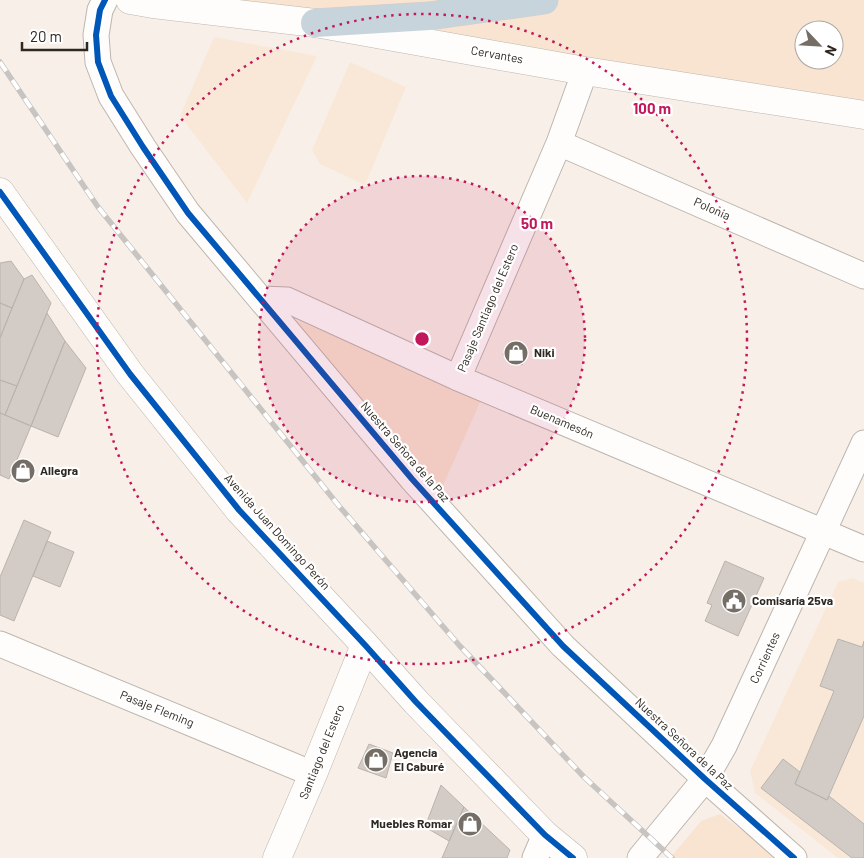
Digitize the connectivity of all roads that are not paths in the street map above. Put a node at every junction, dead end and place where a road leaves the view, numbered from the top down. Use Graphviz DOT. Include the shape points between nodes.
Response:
graph roads {
  1 [pos="105,0"];
  2 [pos="130,0"];
  3 [pos="544,0"];
  4 [pos="315,23"];
  5 [pos="585,71"];
  6 [pos="864,114"];
  7 [pos="559,142"];
  8 [pos="1,199"];
  9 [pos="864,276"];
  10 [pos="261,299"];
  11 [pos="458,378"];
  12 [pos="864,443"];
  13 [pos="823,531"];
  14 [pos="864,549"];
  15 [pos="0,644"];
  16 [pos="365,645"];
  17 [pos="313,774"];
  18 [pos="705,779"];
  19 [pos="540,846"];
  20 [pos="277,858"];
  21 [pos="573,858"];
  22 [pos="640,858"];
  23 [pos="794,858"];
  1 -- 10 [label="street, Nuestra Señora de la Paz" via="96,35 98,62 111,96 188,213"];
  2 -- 4 [label="street, Cervantes"];
  3 -- 4 [label="highway" via="429,16"];
  4 -- 5 [label="street, Cervantes"];
  5 -- 6 [label="street, Cervantes"];
  5 -- 7 [label="street, Pasaje Santiago del Estero"];
  7 -- 9 [label="street, Polonia"];
  7 -- 11 [label="street, Pasaje Santiago del Estero"];
  8 -- 16 [label="street, Avenida Juan Domingo Perón" via="130,374 238,510"];
  10 -- 11 [label="street, Buenamesón" via="287,300"];
  10 -- 18 [label="street, Nuestra Señora de la Paz" via="412,479 563,646"];
  11 -- 13 [label="street, Buenamesón"];
  12 -- 13 [label="street, Corrientes"];
  13 -- 14 [label="street, Buenamesón"];
  13 -- 18 [label="street, Corrientes" via="724,746"];
  15 -- 17 [label="street, Pasaje Fleming"];
  16 -- 17 [label="street, Santiago del Estero"];
  16 -- 19 [label="street, Avenida Juan Domingo Perón"];
  17 -- 20 [label="street, Santiago del Estero"];
  18 -- 22 [label="street, Corrientes"];
  18 -- 23 [label="street, Nuestra Señora de la Paz"];
  19 -- 21 [label="street, Avenida Juan Domingo Perón"];
}
